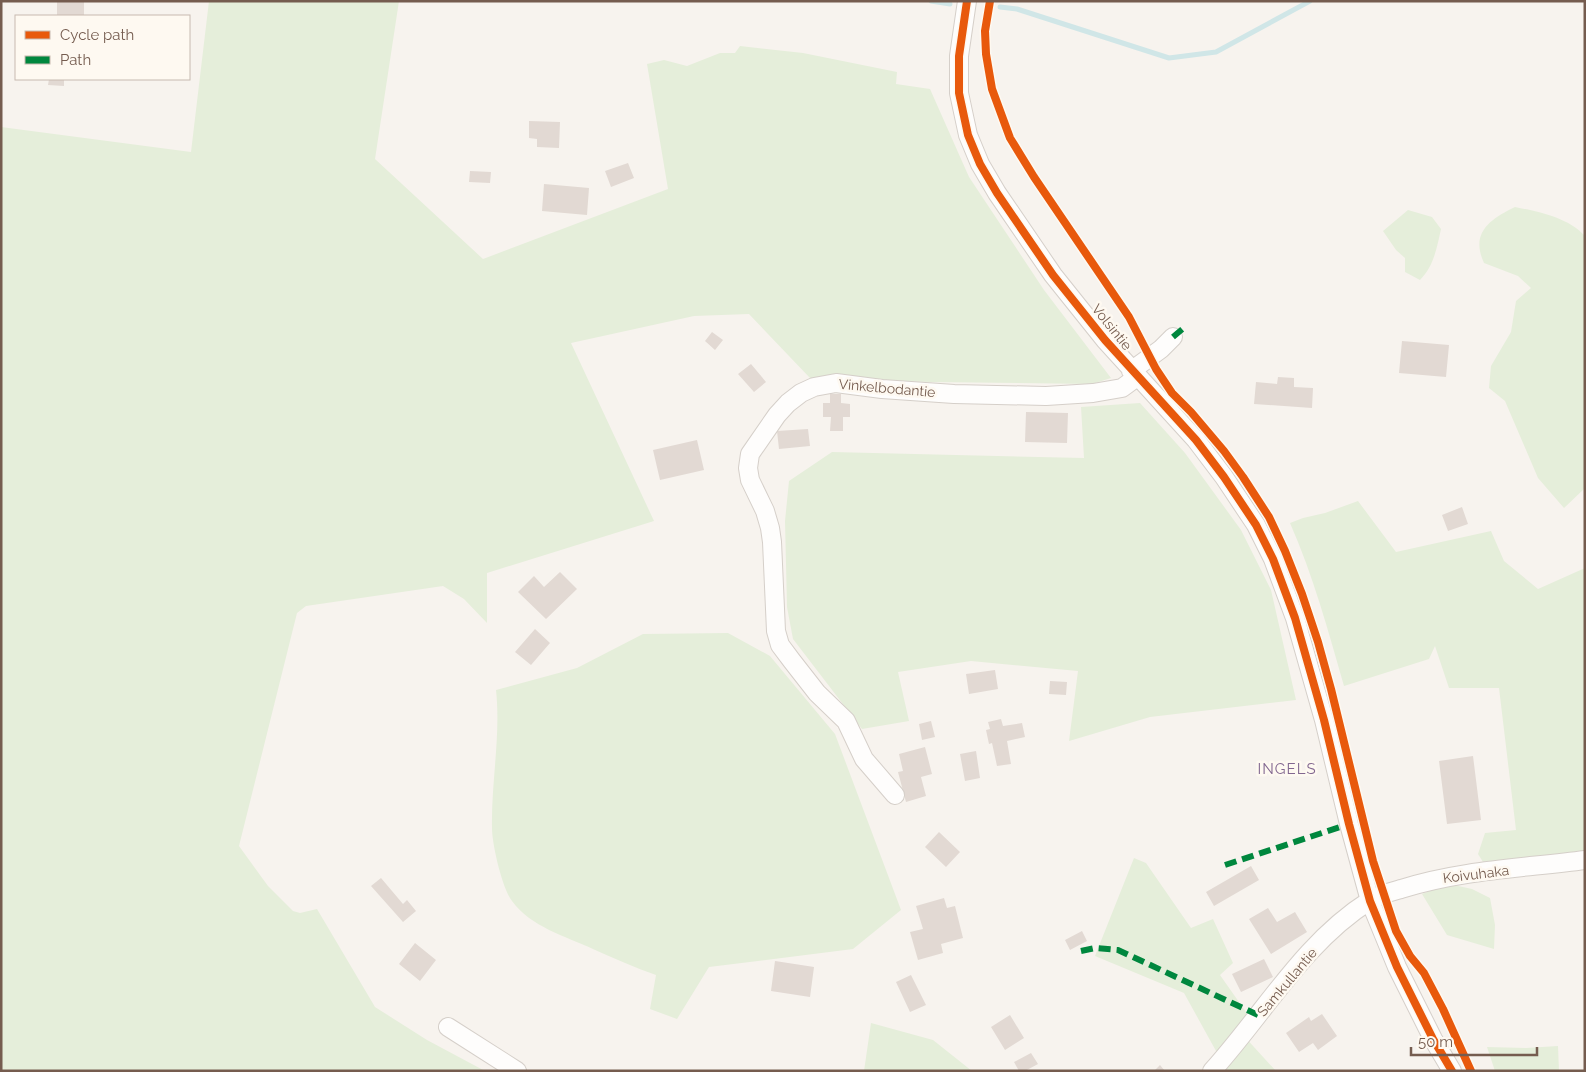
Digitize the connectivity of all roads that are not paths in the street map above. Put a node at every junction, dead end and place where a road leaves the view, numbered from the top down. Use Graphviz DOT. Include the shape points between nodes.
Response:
graph roads {
  1 [pos="968,1"];
  2 [pos="1173,338"];
  3 [pos="1134,374"];
  4 [pos="895,795"];
  5 [pos="1585,860"];
  6 [pos="1370,900"];
  7 [pos="448,1027"];
  8 [pos="517,1071"];
  9 [pos="1212,1071"];
  10 [pos="1452,1071"];
  1 -- 3 [label="street, Volsintie" via="959,56 959,93 968,135 980,164 1054,275"];
  2 -- 3 [label="street, Vinkelbodantie"];
  3 -- 4 [label="street, Vinkelbodantie" via="1122,388 1046,396 954,394 826,384 814,387 788,403 750,454 750,480 765,511 772,542 776,631 780,644 818,693 846,721 864,760"];
  3 -- 6 [label="street, Volsintie" via="1196,440 1224,477 1256,525 1273,559 1289,597 1308,659"];
  5 -- 6 [label="street, Koivuhaka" via="1432,879"];
  6 -- 9 [label="street, Samkullantie" via="1336,927 1303,961"];
  6 -- 10 [label="street, Volsintie" via="1397,967"];
  7 -- 8 [label="street"];
}
